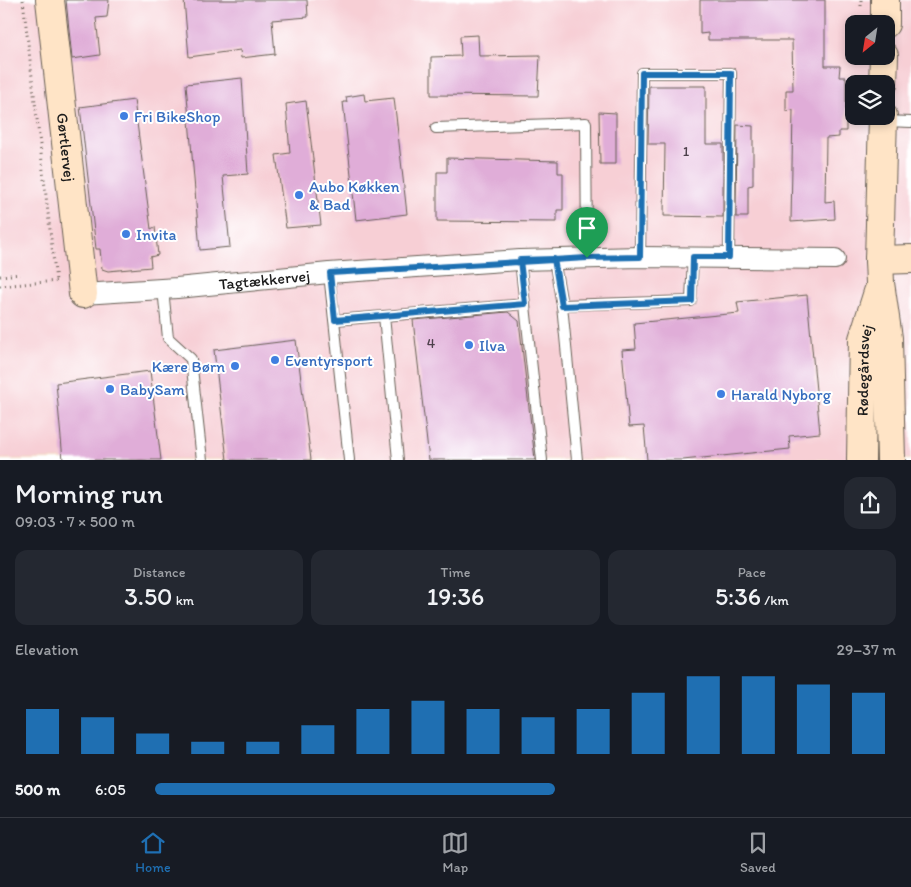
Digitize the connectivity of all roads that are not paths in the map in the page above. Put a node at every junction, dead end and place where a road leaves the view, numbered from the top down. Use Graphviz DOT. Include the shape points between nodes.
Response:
graph roads {
  1 [pos="50,0"];
  2 [pos="885,0"];
  3 [pos="885,15"];
  4 [pos="895,120"];
  5 [pos="911,122"];
  6 [pos="883,125"];
  7 [pos="436,128"];
  8 [pos="640,257"];
  9 [pos="693,257"];
  10 [pos="729,257"];
  11 [pos="587,258"];
  12 [pos="911,258"];
  13 [pos="554,259"];
  14 [pos="835,259"];
  15 [pos="520,260"];
  16 [pos="880,271"];
  17 [pos="330,273"];
  18 [pos="162,289"];
  19 [pos="84,294"];
  20 [pos="525,304"];
  21 [pos="562,306"];
  22 [pos="384,316"];
  23 [pos="335,320"];
  24 [pos="863,339"];
  25 [pos="202,460"];
  26 [pos="350,460"];
  27 [pos="398,460"];
  28 [pos="542,460"];
  29 [pos="577,460"];
  30 [pos="861,460"];
  31 [pos="874,460"];
  32 [pos="890,460"];
  1 -- 19 [label="street, Gørtlervej"];
  2 -- 3 [label="street"];
  4 -- 5 [label="lane"];
  6 -- 16 [label="street, Rødegårdsvej"];
  7 -- 11 [label="lane" via="586,123"];
  8 -- 9 [label="street, Tagtækkervej"];
  8 -- 10 [label="lane" via="642,73 731,73"];
  8 -- 11 [label="street, Tagtækkervej"];
  9 -- 10 [label="street, Tagtækkervej"];
  9 -- 21 [label="lane" via="692,301"];
  10 -- 14 [label="street, Tagtækkervej"];
  11 -- 13 [label="street, Tagtækkervej"];
  12 -- 16 [label="street"];
  13 -- 15 [label="street, Tagtækkervej"];
  13 -- 21 [label="lane"];
  15 -- 17 [label="street, Tagtækkervej"];
  15 -- 20 [label="lane"];
  16 -- 24 [label="street, Rødegårdsvej"];
  16 -- 32 [label="street, Rødegårdsvej" via="888,338"];
  17 -- 18 [label="street, Tagtækkervej"];
  17 -- 23 [label="lane"];
  18 -- 19 [label="street, Tagtækkervej"];
  18 -- 25 [label="lane" via="168,338 191,359"];
  20 -- 22 [label="lane"];
  20 -- 28 [label="lane"];
  21 -- 29 [label="lane"];
  22 -- 23 [label="lane"];
  22 -- 27 [label="lane"];
  23 -- 26 [label="lane"];
  24 -- 30 [label="street, Rødegårdsvej"];
  24 -- 31 [label="street" via="874,356"];
}
